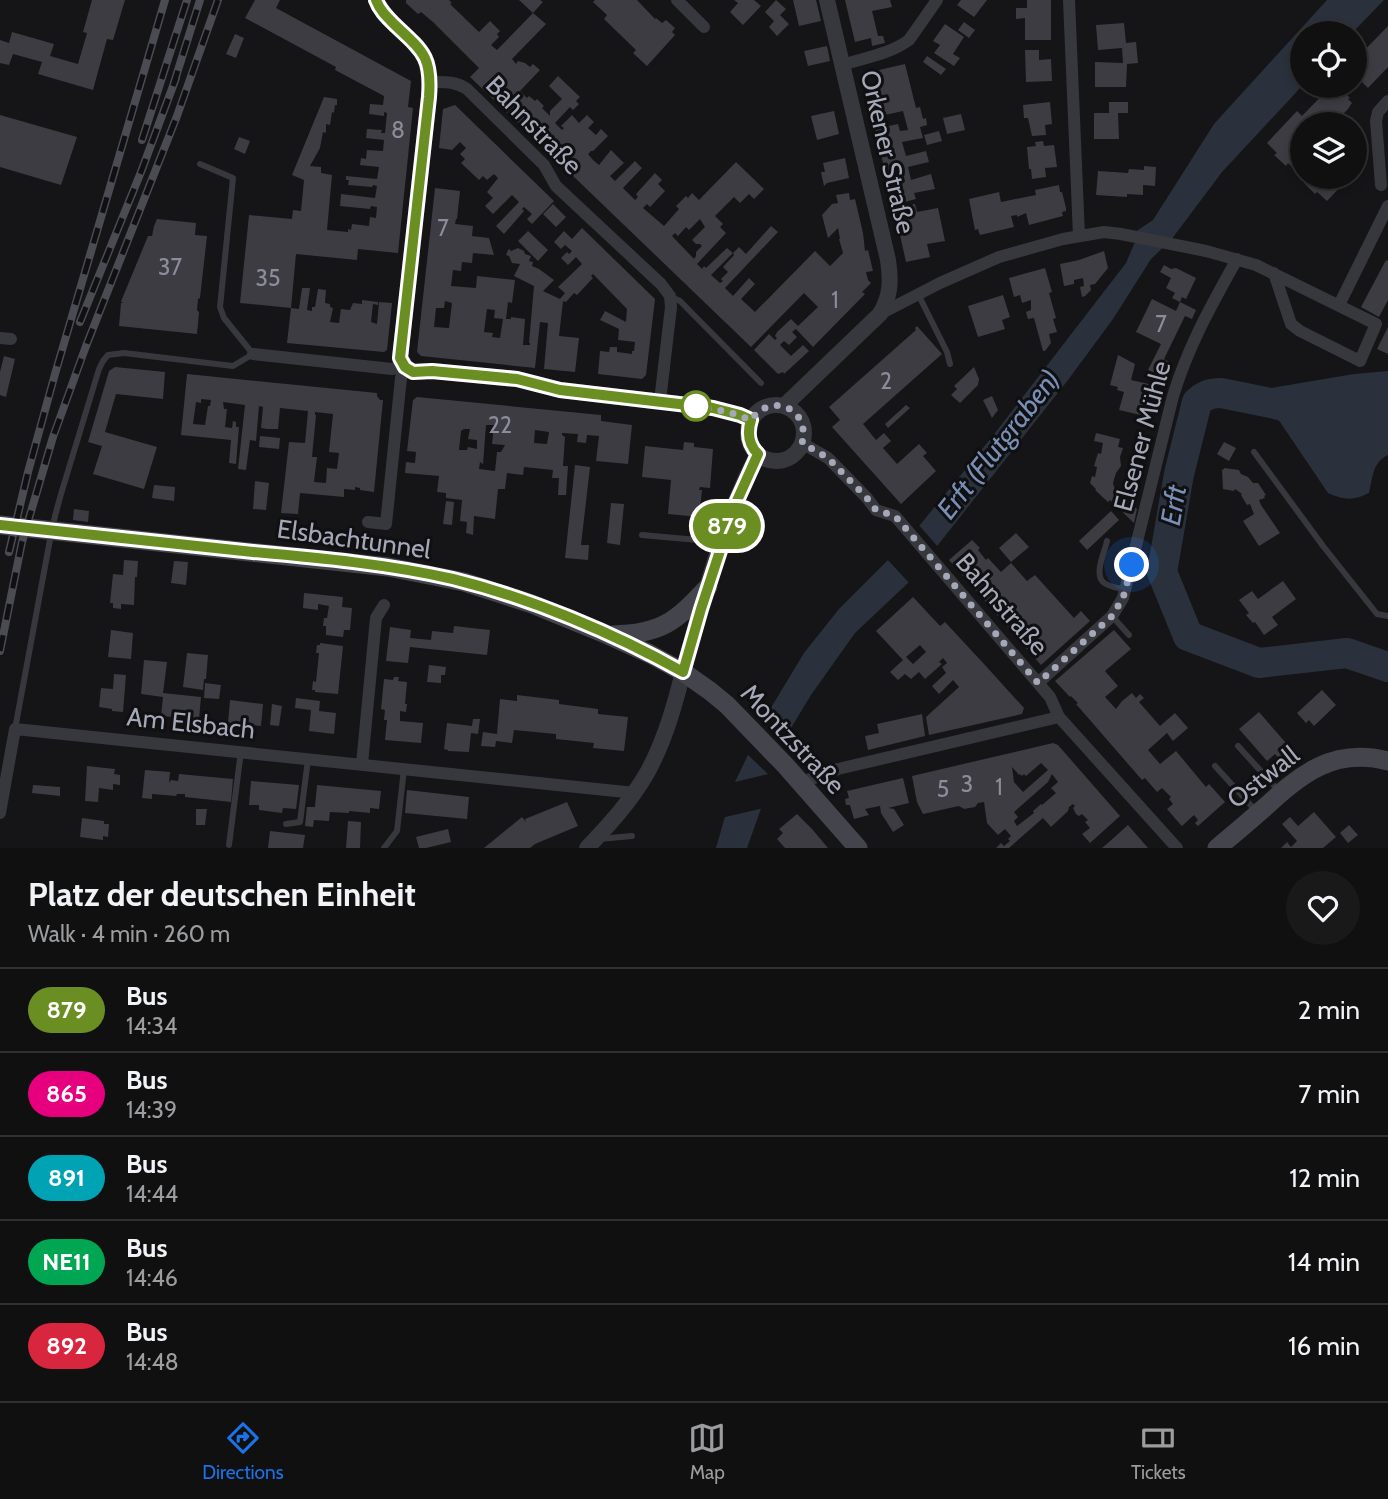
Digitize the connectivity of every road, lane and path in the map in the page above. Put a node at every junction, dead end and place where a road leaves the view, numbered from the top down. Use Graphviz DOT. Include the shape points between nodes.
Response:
graph roads {
  1 [pos="677,0"];
  2 [pos="827,0"];
  3 [pos="936,0"];
  4 [pos="1069,0"];
  5 [pos="378,5"];
  6 [pos="704,27"];
  7 [pos="842,65"];
  8 [pos="430,82"];
  9 [pos="1388,101"];
  10 [pos="200,164"];
  11 [pos="1384,182"];
  12 [pos="1388,206"];
  13 [pos="1079,236"];
  14 [pos="1237,259"];
  15 [pos="1274,273"];
  16 [pos="918,294"];
  17 [pos="670,296"];
  18 [pos="1339,305"];
  19 [pos="880,314"];
  20 [pos="253,354"];
  21 [pos="950,364"];
  22 [pos="405,367"];
  23 [pos="761,383"];
  24 [pos="660,401"];
  25 [pos="783,406"];
  26 [pos="751,420"];
  27 [pos="802,443"];
  28 [pos="1254,452"];
  29 [pos="758,454"];
  30 [pos="368,522"];
  31 [pos="0,525"];
  32 [pos="642,535"];
  33 [pos="1107,541"];
  34 [pos="722,542"];
  35 [pos="708,587"];
  36 [pos="1126,590"];
  37 [pos="384,605"];
  38 [pos="1112,616"];
  39 [pos="1388,616"];
  40 [pos="608,635"];
  41 [pos="1129,635"];
  42 [pos="683,672"];
  43 [pos="1038,683"];
  44 [pos="1059,717"];
  45 [pos="15,729"];
  46 [pos="1238,746"];
  47 [pos="240,751"];
  48 [pos="308,759"];
  49 [pos="1388,761"];
  50 [pos="362,764"];
  51 [pos="1215,766"];
  52 [pos="404,769"];
  53 [pos="800,783"];
  54 [pos="1281,792"];
  55 [pos="635,793"];
  56 [pos="0,813"];
  57 [pos="1258,813"];
  58 [pos="286,824"];
  59 [pos="632,836"];
  60 [pos="591,844"];
  61 [pos="229,845"];
  62 [pos="384,848"];
  63 [pos="858,848"];
  64 [pos="1177,848"];
  65 [pos="1217,848"];
  1 -- 6 [label="street"];
  2 -- 7 [label="street, Orkener Straße"];
  3 -- 7 [label="street" via="905,44"];
  4 -- 13 [label="street"];
  5 -- 8 [label="street" via="423,53"];
  7 -- 19 [label="street, Orkener Straße" via="890,272 890,292"];
  8 -- 17 [label="street, Bahnstraße" via="450,82 467,89 544,165 556,186"];
  8 -- 22 [label="street" via="400,358"];
  9 -- 11 [label="street" via="1376,121"];
  10 -- 20 [label="lane" via="233,178 220,307"];
  11 -- 12 [label="street" via="1380,198"];
  12 -- 18 [label="street"];
  13 -- 14 [label="street" via="1121,234"];
  13 -- 16 [label="street" via="999,257"];
  14 -- 15 [label="street"];
  14 -- 36 [label="street, Elsener Mühle" via="1198,330 1179,377"];
  15 -- 18 [label="street"];
  15 -- 18 [label="street" via="1292,324 1360,361 1376,324"];
  16 -- 19 [label="street"];
  16 -- 21 [label="lane"];
  17 -- 23 [label="lane"];
  17 -- 24 [label="street"];
  19 -- 25 [label="street"];
  20 -- 22 [label="street"];
  20 -- 45 [label="lane, bridge" via="233,366 124,353 108,355 103,361 55,516"];
  22 -- 24 [label="street" via="413,372 517,379 560,390"];
  22 -- 30 [label="street" via="386,524"];
  24 -- 26 [label="street" via="713,408"];
  25 -- 26 [label="street" via="765,407"];
  25 -- 27 [label="street" via="801,420"];
  26 -- 29 [label="street" via="749,438"];
  27 -- 29 [label="street" via="783,460"];
  27 -- 43 [label="street, Bahnstraße" via="828,458 876,510 895,516"];
  28 -- 39 [label="lane" via="1377,614"];
  29 -- 34 [label="street"];
  31 -- 40 [label="main road, Elsbachtunnel" via="404,570 506,594"];
  32 -- 34 [label="lane"];
  33 -- 36 [label="lane" via="1101,579"];
  34 -- 35 [label="street"];
  35 -- 40 [label="main road" via="663,626"];
  35 -- 42 [label="street"];
  36 -- 38 [label="street, Elsener Mühle"];
  37 -- 50 [label="street" via="376,618"];
  38 -- 41 [label="lane"];
  38 -- 43 [label="street, Elsener Mühle"];
  40 -- 42 [label="main road, Elsbachtunnel"];
  42 -- 53 [label="main road, Montzstraße" via="719,698"];
  42 -- 55 [label="street" via="665,733"];
  43 -- 44 [label="street, Bahnstraße"];
  44 -- 53 [label="street" via="838,769"];
  44 -- 64 [label="street, Bahnstraße"];
  45 -- 47 [label="street, Am Elsbach"];
  45 -- 56 [label="street"];
  46 -- 54 [label="lane"];
  47 -- 48 [label="street, Am Elsbach"];
  47 -- 61 [label="lane"];
  48 -- 50 [label="street, Am Elsbach"];
  48 -- 58 [label="lane" via="300,822"];
  49 -- 54 [label="main road, Ostwall" via="1362,757 1331,761"];
  50 -- 52 [label="street, Am Elsbach"];
  51 -- 57 [label="lane"];
  52 -- 55 [label="street, Am Elsbach"];
  52 -- 62 [label="lane" via="397,831"];
  53 -- 63 [label="main road, Montzstraße"];
  54 -- 57 [label="main road, Ostwall"];
  55 -- 60 [label="street"];
  57 -- 65 [label="main road, Ostwall"];
  59 -- 60 [label="lane"];
}
